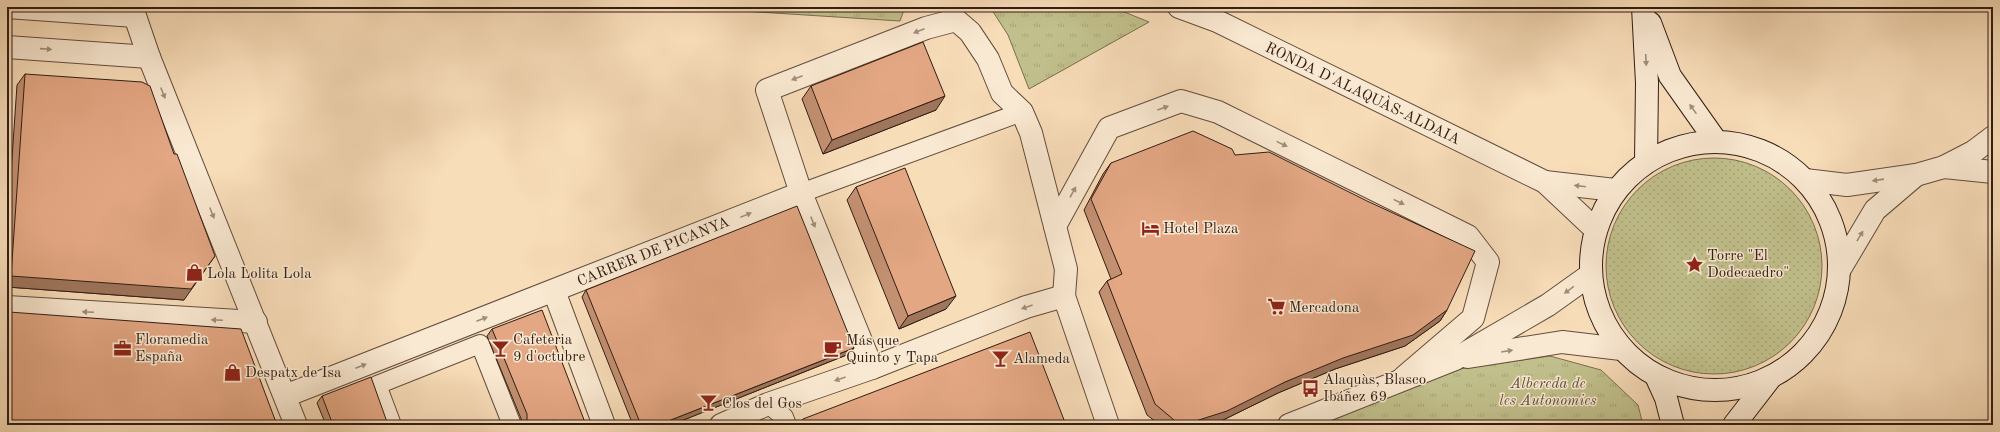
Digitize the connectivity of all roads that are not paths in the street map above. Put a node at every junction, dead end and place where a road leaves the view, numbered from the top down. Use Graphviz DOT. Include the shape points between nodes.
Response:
graph roads {
  1 [pos="7,7"];
  2 [pos="1179,7"];
  3 [pos="1644,7"];
  4 [pos="7,47"];
  5 [pos="149,57"];
  6 [pos="1022,112"];
  7 [pos="1993,137"];
  8 [pos="1716,141"];
  9 [pos="1646,162"];
  10 [pos="1944,167"];
  11 [pos="1993,172"];
  12 [pos="1916,175"];
  13 [pos="1805,180"];
  14 [pos="1545,182"];
  15 [pos="1615,190"];
  16 [pos="801,193"];
  17 [pos="1054,226"];
  18 [pos="1595,229"];
  19 [pos="1840,269"];
  20 [pos="1590,275"];
  21 [pos="554,291"];
  22 [pos="1064,296"];
  23 [pos="7,307"];
  24 [pos="256,322"];
  25 [pos="1621,349"];
  26 [pos="1455,359"];
  27 [pos="872,368"];
  28 [pos="1656,376"];
  29 [pos="1771,377"];
  30 [pos="1404,378"];
  31 [pos="285,396"];
  32 [pos="768,404"];
  33 [pos="296,425"];
  34 [pos="392,425"];
  35 [pos="512,425"];
  36 [pos="604,425"];
  37 [pos="721,425"];
  38 [pos="787,425"];
  39 [pos="1108,425"];
  40 [pos="1289,425"];
  41 [pos="1673,425"];
  42 [pos="1734,425"];
  1 -- 5 [label="street" via="135,16"];
  2 -- 14 [label="street, RONDA D'ALAQUÀS-ALDAIA" via="1217,21"];
  8 -- 3 [label="street, one-way" via="1670,76"];
  3 -- 9 [label="street, one-way" via="1647,83"];
  4 -- 5 [label="street, one-way"];
  5 -- 24 [label="street, one-way"];
  6 -- 16 [label="street, CARRER DE PICANYA"];
  6 -- 16 [label="street, one-way" via="1002,92 988,59 970,32 956,20 926,28 767,90"];
  6 -- 17 [label="street" via="1032,133"];
  7 -- 10 [label="street" via="1973,152"];
  8 -- 9 [label="street" via="1680,146"];
  8 -- 13 [label="street" via="1741,144 1764,152 1786,164"];
  9 -- 15 [label="street"];
  10 -- 11 [label="street"];
  10 -- 12 [label="street"];
  12 -- 13 [label="street, one-way" via="1847,185"];
  19 -- 12 [label="street, one-way" via="1875,210"];
  13 -- 19 [label="street" via="1820,199 1831,221 1838,245"];
  15 -- 14 [label="street, one-way"];
  14 -- 18 [label="street"];
  15 -- 18 [label="street"];
  21 -- 16 [label="street, CARRER DE PICANYA, one-way"];
  16 -- 27 [label="street, one-way"];
  17 -- 22 [label="street" via="1066,269"];
  17 -- 30 [label="street, one-way" via="1109,128 1181,101 1218,112 1468,236 1488,262 1473,318"];
  18 -- 20 [label="street" via="1590,252"];
  19 -- 29 [label="street" via="1830,316 1818,337 1802,355"];
  20 -- 25 [label="street" via="1599,314"];
  20 -- 26 [label="street, one-way" via="1548,305"];
  31 -- 21 [label="street, CARRER DE PICANYA, one-way"];
  21 -- 36 [label="street"];
  22 -- 27 [label="street, one-way" via="1026,307"];
  22 -- 39 [label="street"];
  24 -- 23 [label="street, one-way"];
  24 -- 31 [label="street"];
  26 -- 25 [label="street, one-way" via="1562,342"];
  25 -- 28 [label="street" via="1637,364"];
  26 -- 30 [label="street"];
  27 -- 32 [label="street, one-way"];
  28 -- 29 [label="street" via="1694,389 1733,389"];
  28 -- 41 [label="street" via="1666,398"];
  29 -- 42 [label="street"];
  30 -- 40 [label="street"];
  31 -- 33 [label="street"];
  32 -- 37 [label="street"];
  32 -- 38 [label="street" via="784,416"];
  34 -- 35 [label="street" via="377,385 480,344"];
}
